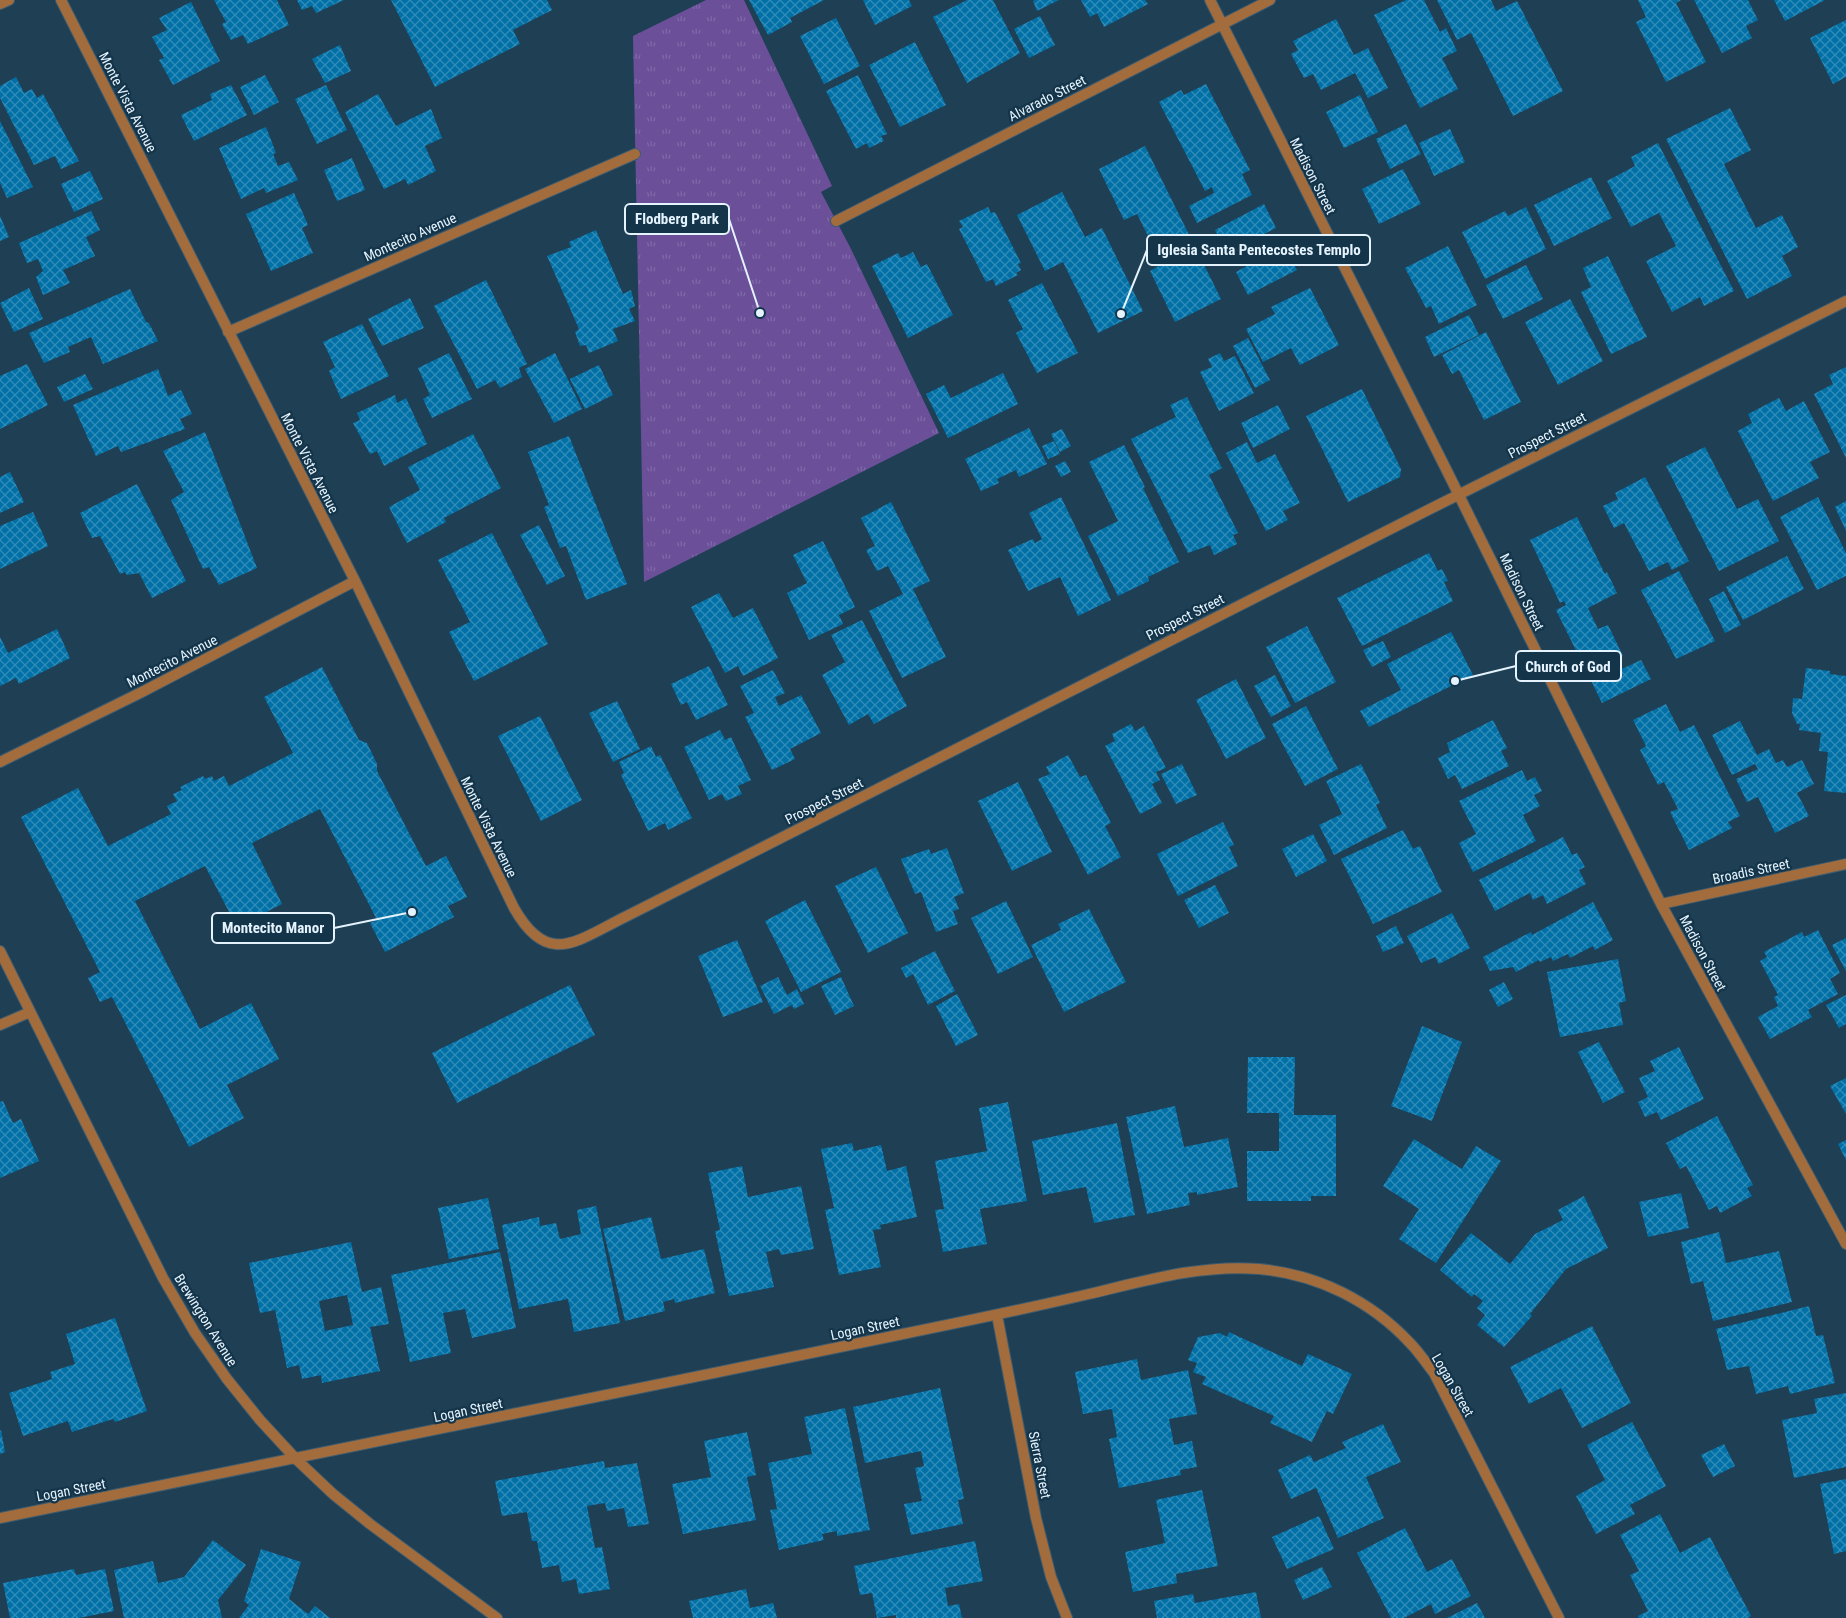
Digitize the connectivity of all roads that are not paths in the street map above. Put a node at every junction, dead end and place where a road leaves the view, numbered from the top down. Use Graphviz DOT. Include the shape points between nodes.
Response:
graph roads {
  1 [pos="9,0"];
  2 [pos="61,0"];
  3 [pos="1210,0"];
  4 [pos="1270,0"];
  5 [pos="0,4"];
  6 [pos="1222,24"];
  7 [pos="635,154"];
  8 [pos="836,222"];
  9 [pos="1846,301"];
  10 [pos="228,332"];
  11 [pos="1458,494"];
  12 [pos="355,581"];
  13 [pos="0,762"];
  14 [pos="1846,864"];
  15 [pos="1661,904"];
  16 [pos="535,938"];
  17 [pos="0,951"];
  18 [pos="30,1012"];
  19 [pos="0,1025"];
  20 [pos="1844,1237"];
  21 [pos="997,1315"];
  22 [pos="296,1459"];
  23 [pos="0,1518"];
  24 [pos="497,1618"];
  25 [pos="1067,1618"];
  26 [pos="1559,1618"];
  1 -- 5 [label="street"];
  2 -- 10 [label="street, Monte Vista Avenue"];
  3 -- 6 [label="street, Madison Street"];
  4 -- 6 [label="street, Alvarado Street"];
  6 -- 8 [label="street, Alvarado Street"];
  6 -- 11 [label="street, Madison Street"];
  7 -- 10 [label="street, Montecito Avenue"];
  9 -- 11 [label="street, Prospect Street"];
  10 -- 12 [label="street, Monte Vista Avenue"];
  11 -- 15 [label="street, Madison Street"];
  11 -- 16 [label="street, Prospect Street" via="574,942 548,944"];
  12 -- 13 [label="street, Montecito Avenue"];
  12 -- 16 [label="street, Monte Vista Avenue" via="514,908"];
  14 -- 15 [label="street, Broadis Street"];
  15 -- 20 [label="street, Madison Street"];
  17 -- 18 [label="street, Brewington Avenue"];
  18 -- 19 [label="street"];
  18 -- 22 [label="street, Brewington Avenue" via="163,1278 195,1333 232,1386"];
  21 -- 22 [label="street, Logan Street"];
  21 -- 25 [label="street, Sierra Street" via="1036,1518 1051,1577"];
  21 -- 26 [label="street, Logan Street" via="1168,1276 1232,1268 1284,1273 1335,1288 1363,1303 1413,1345 1434,1372"];
  22 -- 23 [label="street, Logan Street"];
  22 -- 24 [label="street, Brewington Avenue" via="370,1524"];
}
